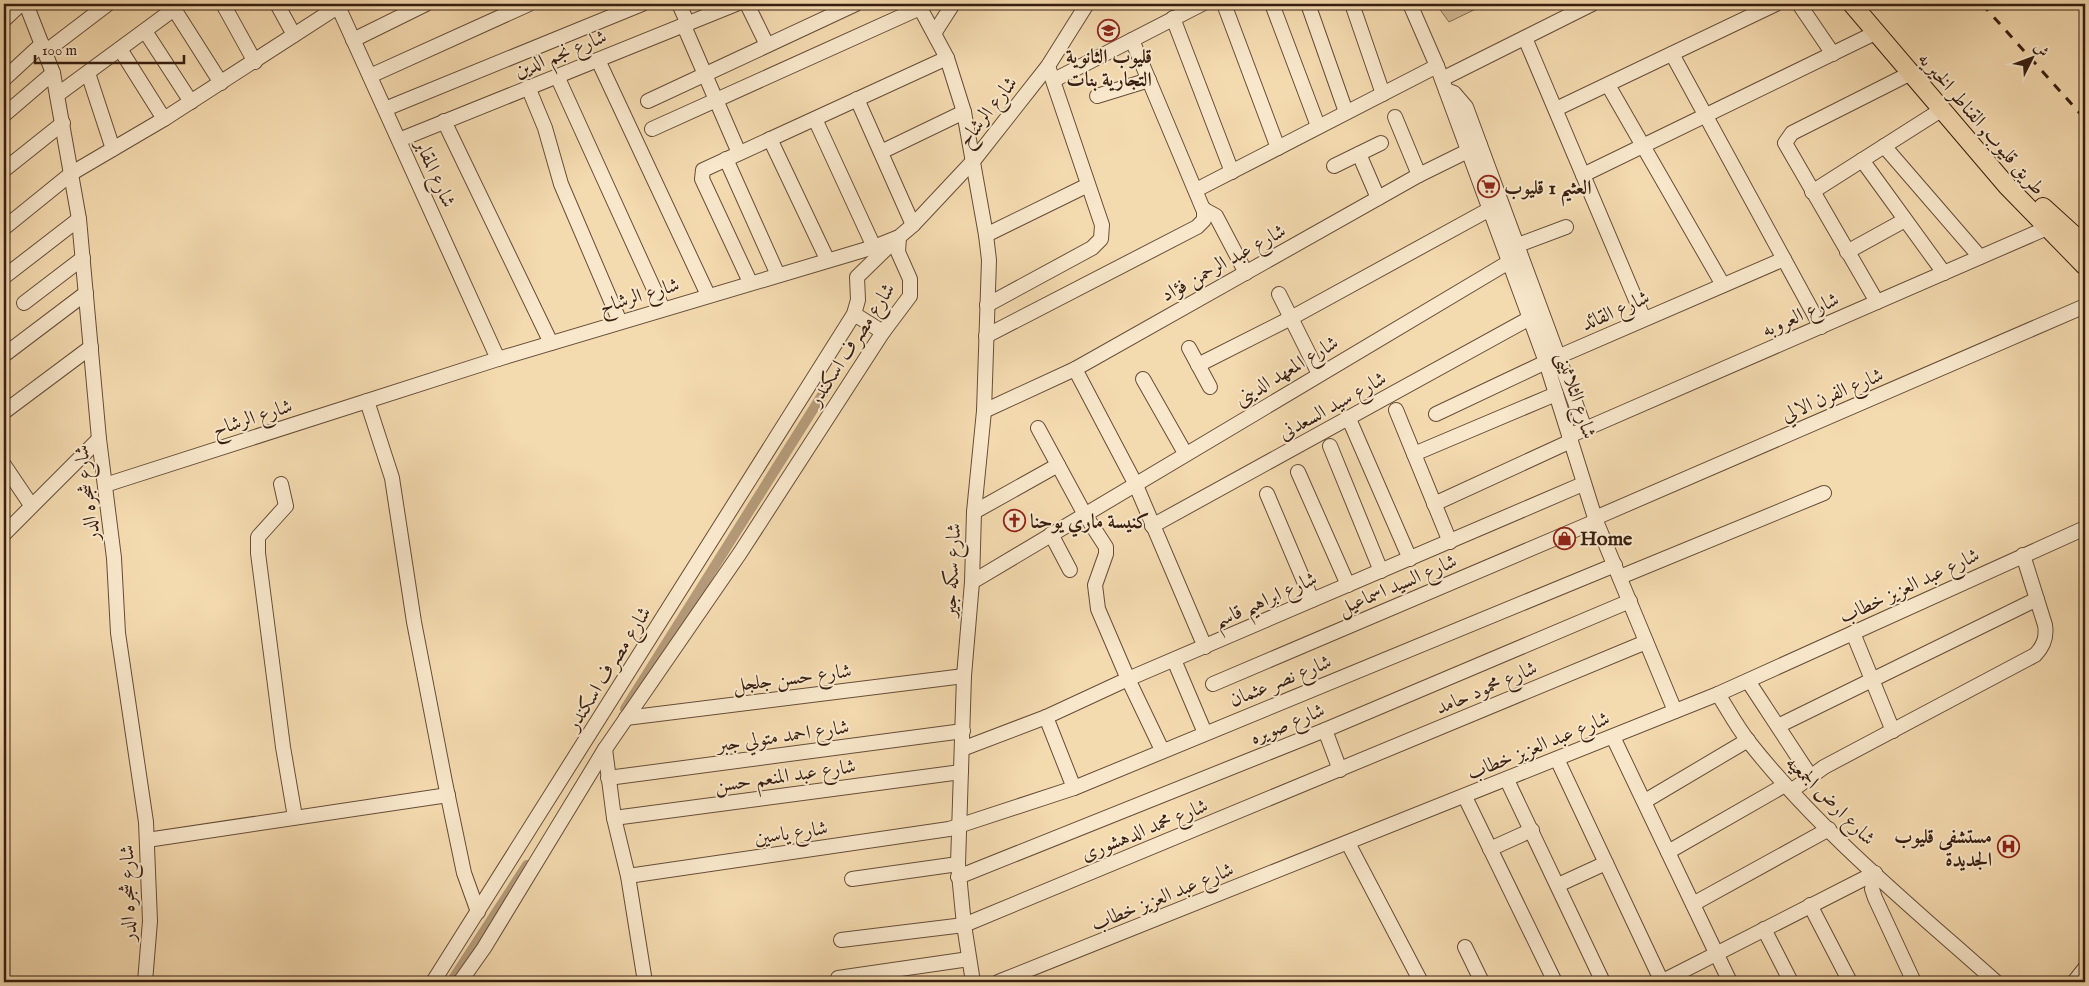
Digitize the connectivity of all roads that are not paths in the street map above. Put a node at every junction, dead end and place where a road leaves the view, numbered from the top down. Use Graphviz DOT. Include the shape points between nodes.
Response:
graph roads {
  1 [pos="21,4"];
  2 [pos="26,4"];
  3 [pos="108,4"];
  4 [pos="223,4"];
  5 [pos="277,4"];
  6 [pos="339,4"];
  7 [pos="426,4"];
  8 [pos="529,4"];
  9 [pos="679,4"];
  10 [pos="736,4"];
  11 [pos="747,4"];
  12 [pos="856,4"];
  13 [pos="953,4"];
  14 [pos="1087,4"];
  15 [pos="1202,4"];
  16 [pos="1224,4"];
  17 [pos="1272,4"];
  18 [pos="1308,4"];
  19 [pos="1352,4"];
  20 [pos="1410,4"];
  21 [pos="1592,4"];
  22 [pos="1776,4"];
  23 [pos="1798,4"];
  24 [pos="1852,4"];
  25 [pos="1864,4"];
  26 [pos="638,5"];
  27 [pos="919,6"];
  28 [pos="826,10"];
  29 [pos="1173,18"];
  30 [pos="4,20"];
  31 [pos="686,25"];
  32 [pos="145,31"];
  33 [pos="935,32"];
  34 [pos="1876,33"];
  35 [pos="294,35"];
  36 [pos="1525,38"];
  37 [pos="353,40"];
  38 [pos="1132,40"];
  39 [pos="768,45"];
  40 [pos="44,48"];
  41 [pos="120,49"];
  42 [pos="1672,54"];
  43 [pos="1833,54"];
  44 [pos="947,58"];
  45 [pos="598,60"];
  46 [pos="255,62"];
  47 [pos="1048,66"];
  48 [pos="1437,66"];
  49 [pos="88,72"];
  50 [pos="53,74"];
  51 [pos="1909,74"];
  52 [pos="705,75"];
  53 [pos="370,76"];
  54 [pos="558,76"];
  55 [pos="4,79"];
  56 [pos="1054,80"];
  57 [pos="1149,80"];
  58 [pos="221,83"];
  59 [pos="1444,84"];
  60 [pos="1608,85"];
  61 [pos="528,87"];
  62 [pos="1383,94"];
  63 [pos="58,95"];
  64 [pos="1097,96"];
  65 [pos="858,99"];
  66 [pos="648,101"];
  67 [pos="716,101"];
  68 [pos="191,102"];
  69 [pos="384,109"];
  70 [pos="1556,110"];
  71 [pos="1941,110"];
  72 [pos="964,112"];
  73 [pos="1346,112"];
  74 [pos="4,115"];
  75 [pos="1706,116"];
  76 [pos="1395,117"];
  77 [pos="164,119"];
  78 [pos="815,119"];
  79 [pos="444,121"];
  80 [pos="63,123"];
  81 [pos="1318,126"];
  82 [pos="652,130"];
  83 [pos="770,139"];
  84 [pos="399,140"];
  85 [pos="1381,143"];
  86 [pos="1643,146"];
  87 [pos="1884,146"];
  88 [pos="1278,148"];
  89 [pos="1474,148"];
  90 [pos="113,149"];
  91 [pos="881,152"];
  92 [pos="1359,154"];
  93 [pos="732,156"];
  94 [pos="974,160"];
  95 [pos="1862,160"];
  96 [pos="1334,166"];
  97 [pos="4,170"];
  98 [pos="1232,172"];
  99 [pos="72,173"];
  100 [pos="1419,175"];
  101 [pos="1583,175"];
  102 [pos="1088,185"];
  103 [pos="1196,190"];
  104 [pos="1812,192"];
  105 [pos="1378,198"];
  106 [pos="1204,209"];
  107 [pos="1490,209"];
  108 [pos="79,219"];
  109 [pos="1905,220"];
  110 [pos="913,225"];
  111 [pos="1566,227"];
  112 [pos="4,228"];
  113 [pos="2047,228"];
  114 [pos="986,235"];
  115 [pos="899,238"];
  116 [pos="1518,245"];
  117 [pos="2085,245"];
  118 [pos="874,247"];
  119 [pos="1848,252"];
  120 [pos="1980,257"];
  121 [pos="83,258"];
  122 [pos="827,259"];
  123 [pos="1784,260"];
  124 [pos="1509,262"];
  125 [pos="2085,266"];
  126 [pos="1246,273"];
  127 [pos="1944,273"];
  128 [pos="778,275"];
  129 [pos="4,277"];
  130 [pos="750,282"];
  131 [pos="1723,285"];
  132 [pos="86,293"];
  133 [pos="1279,294"];
  134 [pos="708,295"];
  135 [pos="1877,302"];
  136 [pos="24,303"];
  137 [pos="987,305"];
  138 [pos="2085,306"];
  139 [pos="663,309"];
  140 [pos="854,314"];
  141 [pos="1291,318"];
  142 [pos="1530,318"];
  143 [pos="1644,319"];
  144 [pos="620,322"];
  145 [pos="1821,327"];
  146 [pos="883,332"];
  147 [pos="986,336"];
  148 [pos="551,343"];
  149 [pos="91,347"];
  150 [pos="1189,348"];
  151 [pos="4,355"];
  152 [pos="1559,357"];
  153 [pos="498,359"];
  154 [pos="1546,362"];
  155 [pos="1198,365"];
  156 [pos="1075,368"];
  157 [pos="1319,374"];
  158 [pos="1143,379"];
  159 [pos="1210,387"];
  160 [pos="1556,394"];
  161 [pos="367,401"];
  162 [pos="1396,410"];
  163 [pos="984,411"];
  164 [pos="4,412"];
  165 [pos="1436,414"];
  166 [pos="1349,419"];
  167 [pos="1038,428"];
  168 [pos="1585,429"];
  169 [pos="99,439"];
  170 [pos="1570,439"];
  171 [pos="1330,446"];
  172 [pos="1185,453"];
  173 [pos="1414,454"];
  174 [pos="4,465"];
  175 [pos="1058,465"];
  176 [pos="1298,472"];
  177 [pos="1135,483"];
  178 [pos="281,484"];
  179 [pos="1583,484"];
  180 [pos="105,485"];
  181 [pos="1824,493"];
  182 [pos="1267,494"];
  183 [pos="1434,504"];
  184 [pos="31,505"];
  185 [pos="974,512"];
  186 [pos="1084,514"];
  187 [pos="1596,519"];
  188 [pos="1152,526"];
  189 [pos="2085,528"];
  190 [pos="4,534"];
  191 [pos="1051,534"];
  192 [pos="1450,542"];
  193 [pos="2023,555"];
  194 [pos="1410,559"];
  195 [pos="1070,570"];
  196 [pos="1381,571"];
  197 [pos="1617,571"];
  198 [pos="972,582"];
  199 [pos="1348,585"];
  200 [pos="2037,599"];
  201 [pos="1312,600"];
  202 [pos="1630,601"];
  203 [pos="1853,633"];
  204 [pos="1646,642"];
  205 [pos="1206,647"];
  206 [pos="1174,660"];
  207 [pos="964,676"];
  208 [pos="1128,679"];
  209 [pos="1872,680"];
  210 [pos="1748,681"];
  211 [pos="1213,684"];
  212 [pos="1718,694"];
  213 [pos="1675,711"];
  214 [pos="1046,717"];
  215 [pos="626,718"];
  216 [pos="1778,726"];
  217 [pos="963,730"];
  218 [pos="1325,730"];
  219 [pos="1892,730"];
  220 [pos="1205,733"];
  221 [pos="1613,737"];
  222 [pos="1748,740"];
  223 [pos="606,749"];
  224 [pos="962,749"];
  225 [pos="1162,750"];
  226 [pos="1557,759"];
  227 [pos="1340,770"];
  228 [pos="961,772"];
  229 [pos="1811,777"];
  230 [pos="608,778"];
  231 [pos="1507,780"];
  232 [pos="1074,788"];
  233 [pos="1788,788"];
  234 [pos="447,791"];
  235 [pos="1464,796"];
  236 [pos="1644,801"];
  237 [pos="294,813"];
  238 [pos="614,818"];
  239 [pos="959,826"];
  240 [pos="1829,829"];
  241 [pos="1532,830"];
  242 [pos="146,835"];
  243 [pos="1348,843"];
  244 [pos="1490,849"];
  245 [pos="1668,852"];
  246 [pos="1606,863"];
  247 [pos="958,870"];
  248 [pos="1875,872"];
  249 [pos="628,876"];
  250 [pos="852,879"];
  251 [pos="1558,885"];
  252 [pos="1693,904"];
  253 [pos="1810,906"];
  254 [pos="478,912"];
  255 [pos="964,925"];
  256 [pos="1764,929"];
  257 [pos="841,940"];
  258 [pos="1465,947"];
  259 [pos="1716,954"];
  260 [pos="969,959"];
  261 [pos="2085,968"];
  262 [pos="838,978"];
  263 [pos="1991,981"];
  264 [pos="145,982"];
  265 [pos="433,982"];
  266 [pos="460,982"];
  267 [pos="646,982"];
  268 [pos="973,982"];
  269 [pos="998,982"];
  270 [pos="1422,982"];
  271 [pos="1482,982"];
  272 [pos="1555,982"];
  273 [pos="1603,982"];
  274 [pos="1662,982"];
  275 [pos="1730,982"];
  276 [pos="1790,982"];
  277 [pos="1850,982"];
  278 [pos="1914,982"];
  279 [pos="2074,982"];
  1 -- 30 [label="street"];
  2 -- 40 [label="street, شارع شجره الدر"];
  3 -- 40 [label="street"];
  4 -- 46 [label="street"];
  5 -- 35 [label="street"];
  6 -- 35 [label="street"];
  6 -- 37 [label="street, شارع المقابر"];
  7 -- 37 [label="street"];
  8 -- 53 [label="street"];
  9 -- 31 [label="street"];
  10 -- 31 [label="street, شارع نجم الدين"];
  11 -- 39 [label="street"];
  12 -- 28 [label="street"];
  13 -- 33 [label="street"];
  14 -- 47 [label="street, شارع الرشاح"];
  15 -- 29 [label="street"];
  16 -- 88 [label="street"];
  17 -- 81 [label="street"];
  18 -- 73 [label="street"];
  19 -- 62 [label="street"];
  20 -- 48 [label="street, شارع الثلاثينى"];
  21 -- 36 [label="street"];
  22 -- 42 [label="street"];
  23 -- 43 [label="street"];
  24 -- 34 [label="main road, طريق قليوب, القناطر الخيريه"];
  25 -- 117 [label="main road, طريق قليوب, القناطر الخيريه" via="2014,178"];
  26 -- 69 [label="street"];
  27 -- 33 [label="street, شارع سكه جير"];
  27 -- 67 [label="street"];
  28 -- 39 [label="street"];
  29 -- 38 [label="street"];
  29 -- 98 [label="street"];
  31 -- 45 [label="street, شارع نجم الدين"];
  31 -- 52 [label="street"];
  32 -- 41 [label="street"];
  32 -- 58 [label="street" via="175,9"];
  32 -- 68 [label="street"];
  33 -- 44 [label="street, شارع سكه جير"];
  34 -- 43 [label="street"];
  34 -- 51 [label="main road, طريق قليوب, القناطر الخيريه"];
  35 -- 46 [label="street"];
  36 -- 59 [label="street"];
  36 -- 70 [label="street"];
  37 -- 53 [label="street, شارع المقابر"];
  38 -- 56 [label="street"];
  38 -- 57 [label="street"];
  39 -- 52 [label="street"];
  40 -- 50 [label="street, شارع شجره الدر"];
  40 -- 55 [label="street"];
  41 -- 49 [label="street"];
  41 -- 77 [label="street"];
  42 -- 60 [label="street"];
  42 -- 75 [label="street"];
  43 -- 75 [label="street"];
  44 -- 65 [label="street"];
  44 -- 72 [label="street, شارع سكه جير"];
  45 -- 54 [label="street, شارع نجم الدين"];
  45 -- 134 [label="street"];
  46 -- 58 [label="street"];
  47 -- 56 [label="street"];
  47 -- 94 [label="street, شارع الرشاح"];
  48 -- 59 [label="street, شارع الثلاثينى"];
  48 -- 62 [label="street"];
  49 -- 63 [label="street"];
  49 -- 90 [label="street"];
  50 -- 63 [label="street, شارع شجره الدر"];
  50 -- 74 [label="street"];
  51 -- 71 [label="main road, طريق قليوب, القناطر الخيريه"];
  51 -- 104 [label="street" via="1792,133 1786,139 1786,148"];
  52 -- 66 [label="street"];
  52 -- 67 [label="street"];
  53 -- 69 [label="street, شارع المقابر"];
  54 -- 61 [label="street, شارع نجم الدين"];
  54 -- 139 [label="street"];
  56 -- 102 [label="street"];
  57 -- 64 [label="street"];
  57 -- 103 [label="street"];
  58 -- 68 [label="street"];
  59 -- 89 [label="street, شارع الثلاثينى" via="1466,107"];
  60 -- 70 [label="street"];
  60 -- 86 [label="street"];
  61 -- 79 [label="street, شارع نجم الدين"];
  61 -- 144 [label="street" via="545,128 561,184"];
  62 -- 73 [label="street"];
  63 -- 80 [label="street, شارع شجره الدر"];
  65 -- 78 [label="street"];
  65 -- 91 [label="street"];
  67 -- 82 [label="street"];
  67 -- 93 [label="street"];
  68 -- 77 [label="street"];
  69 -- 84 [label="street, شارع المقابر"];
  70 -- 101 [label="street"];
  71 -- 87 [label="street"];
  71 -- 113 [label="main road, طريق قليوب, القناطر الخيريه"];
  72 -- 91 [label="street"];
  72 -- 94 [label="street, شارع سكه جير"];
  73 -- 81 [label="street"];
  75 -- 86 [label="street"];
  75 -- 123 [label="street"];
  76 -- 100 [label="street"];
  77 -- 90 [label="street"];
  78 -- 83 [label="street"];
  78 -- 118 [label="street"];
  79 -- 84 [label="street, شارع نجم الدين"];
  79 -- 148 [label="street"];
  80 -- 97 [label="street"];
  80 -- 99 [label="street, شارع شجره الدر"];
  81 -- 88 [label="street"];
  83 -- 93 [label="street"];
  83 -- 122 [label="street"];
  84 -- 153 [label="street, شارع المقابر"];
  85 -- 92 [label="street"];
  86 -- 101 [label="street"];
  86 -- 131 [label="street"];
  87 -- 95 [label="street"];
  87 -- 120 [label="street"];
  88 -- 98 [label="street"];
  89 -- 100 [label="street, شارع عبد الرحمن فؤاد"];
  89 -- 107 [label="street, شارع الثلاثينى"];
  89 -- 116 [label="street, شارع الثلاثينى"];
  90 -- 99 [label="street"];
  91 -- 110 [label="street"];
  92 -- 96 [label="street"];
  92 -- 105 [label="street"];
  93 -- 128 [label="street"];
  93 -- 130 [label="street" via="702,172 702,179"];
  94 -- 110 [label="street, شارع الرشاح"];
  94 -- 114 [label="street, شارع سكه جير"];
  95 -- 104 [label="street"];
  95 -- 109 [label="street"];
  98 -- 103 [label="street"];
  99 -- 108 [label="street, شارع شجره الدر"];
  99 -- 112 [label="street"];
  100 -- 105 [label="street, شارع عبد الرحمن فؤاد"];
  101 -- 143 [label="street"];
  102 -- 114 [label="street"];
  102 -- 137 [label="street" via="1102,225 1101,239 1092,248"];
  103 -- 106 [label="street"];
  104 -- 119 [label="street"];
  105 -- 126 [label="street, شارع عبد الرحمن فؤاد"];
  106 -- 126 [label="street" via="1216,216"];
  106 -- 147 [label="street" via="1204,220 1197,227"];
  107 -- 124 [label="street, شارع الثلاثينى"];
  107 -- 141 [label="street"];
  108 -- 121 [label="street, شارع شجره الدر"];
  108 -- 129 [label="street"];
  109 -- 119 [label="street"];
  109 -- 127 [label="street"];
  110 -- 115 [label="street, شارع الرشاح"];
  111 -- 116 [label="street"];
  113 -- 120 [label="street, شارع العروبه"];
  113 -- 125 [label="main road, طريق قليوب, القناطر الخيريه"];
  114 -- 137 [label="street, شارع سكه جير"];
  115 -- 118 [label="street, شارع الرشاح"];
  115 -- 140 [label="street, شارع مصرف اسكندر" via="857,277 858,300"];
  115 -- 146 [label="street, شارع مصرف اسكندر" via="899,259 910,279 911,288 906,303"];
  116 -- 152 [label="street, شارع الثلاثينى"];
  118 -- 122 [label="street, شارع الرشاح"];
  119 -- 135 [label="street"];
  120 -- 127 [label="street, شارع العروبه"];
  121 -- 132 [label="street, شارع شجره الدر"];
  121 -- 136 [label="street"];
  122 -- 128 [label="street, شارع الرشاح"];
  123 -- 131 [label="street, شارع القائد"];
  123 -- 145 [label="street"];
  124 -- 142 [label="street, شارع الثلاثينى"];
  124 -- 157 [label="street, شارع المعهد الدينى"];
  126 -- 156 [label="street, شارع عبد الرحمن فؤاد"];
  127 -- 135 [label="street, شارع العروبه"];
  128 -- 130 [label="street, شارع الرشاح"];
  130 -- 134 [label="street, شارع الرشاح"];
  131 -- 143 [label="street, شارع القائد"];
  132 -- 149 [label="street, شارع شجره الدر"];
  132 -- 151 [label="street"];
  133 -- 141 [label="street"];
  134 -- 139 [label="street, شارع الرشاح"];
  135 -- 145 [label="street, شارع العروبه"];
  137 -- 147 [label="street, شارع سكه جير"];
  138 -- 187 [label="street, شارع الفرن الالي"];
  139 -- 144 [label="street, شارع الرشاح"];
  140 -- 146 [label="street"];
  140 -- 254 [label="street, شارع مصرف اسكندر"];
  141 -- 155 [label="street"];
  141 -- 157 [label="street"];
  142 -- 154 [label="street, شارع الثلاثينى"];
  142 -- 166 [label="street, شارع سيد السعدنى"];
  143 -- 152 [label="street, شارع القائد"];
  144 -- 148 [label="street, شارع الرشاح"];
  145 -- 168 [label="street, شارع العروبه"];
  146 -- 215 [label="street, شارع مصرف اسكندر" via="740,553"];
  147 -- 163 [label="street, شارع سكه جير"];
  148 -- 153 [label="street, شارع الرشاح"];
  149 -- 164 [label="street"];
  149 -- 169 [label="street, شارع شجره الدر"];
  150 -- 155 [label="street"];
  152 -- 154 [label="street, شارع القائد"];
  152 -- 168 [label="street, شارع الثلاثينى"];
  153 -- 161 [label="street, شارع الرشاح"];
  154 -- 160 [label="street, شارع الثلاثينى"];
  154 -- 165 [label="street, شارع القائد"];
  155 -- 159 [label="street"];
  156 -- 163 [label="street, شارع عبد الرحمن فؤاد"];
  156 -- 177 [label="street"];
  157 -- 172 [label="street, شارع المعهد الدينى"];
  158 -- 172 [label="street"];
  160 -- 170 [label="street, شارع الثلاثينى"];
  160 -- 173 [label="street"];
  161 -- 180 [label="street, شارع الرشاح"];
  161 -- 234 [label="street" via="392,478 414,622"];
  162 -- 173 [label="street"];
  163 -- 185 [label="street, شارع سكه جير"];
  166 -- 188 [label="street, شارع سيد السعدنى"];
  166 -- 194 [label="street"];
  167 -- 175 [label="street"];
  168 -- 170 [label="street, شارع العروبه"];
  169 -- 180 [label="street, شارع شجره الدر"];
  169 -- 184 [label="street"];
  170 -- 179 [label="street, شارع الثلاثينى"];
  170 -- 183 [label="street, شارع العروبه"];
  171 -- 196 [label="street"];
  172 -- 177 [label="street, شارع المعهد الدينى"];
  173 -- 183 [label="street"];
  174 -- 184 [label="street"];
  175 -- 185 [label="street"];
  175 -- 186 [label="street"];
  176 -- 199 [label="street"];
  177 -- 186 [label="street, شارع المعهد الدينى"];
  177 -- 188 [label="street"];
  178 -- 237 [label="street" via="286,506 258,537 258,552"];
  179 -- 187 [label="street, شارع الثلاثينى"];
  179 -- 192 [label="street, شارع ابراهيم قاسم"];
  180 -- 242 [label="street, شارع شجره الدر" via="114,558 118,633 138,758"];
  181 -- 197 [label="street, شارع نصر عثمان"];
  182 -- 201 [label="street"];
  183 -- 192 [label="street"];
  184 -- 190 [label="street"];
  185 -- 198 [label="street, شارع سكه جير"];
  186 -- 191 [label="street, شارع المعهد الدينى"];
  186 -- 208 [label="street" via="1106,547 1095,596"];
  187 -- 197 [label="street, شارع الثلاثينى"];
  187 -- 211 [label="street, شارع السيد اسماعيل"];
  188 -- 205 [label="street"];
  189 -- 193 [label="street, شارع عبد العزيز خطاب"];
  191 -- 195 [label="street"];
  191 -- 198 [label="street, شارع المعهد الدينى"];
  192 -- 194 [label="street, شارع ابراهيم قاسم"];
  193 -- 200 [label="street"];
  193 -- 203 [label="street, شارع عبد العزيز خطاب"];
  194 -- 196 [label="street, شارع ابراهيم قاسم"];
  196 -- 199 [label="street, شارع ابراهيم قاسم"];
  197 -- 202 [label="street, شارع الثلاثينى"];
  197 -- 220 [label="street, شارع نصر عثمان"];
  198 -- 207 [label="street, شارع سكه جير"];
  199 -- 201 [label="street, شارع ابراهيم قاسم"];
  200 -- 209 [label="street"];
  200 -- 219 [label="street" via="2045,624 2045,641 2035,654"];
  201 -- 205 [label="street, شارع ابراهيم قاسم"];
  202 -- 204 [label="street, شارع الثلاثينى"];
  202 -- 218 [label="street, شارع صويره"];
  203 -- 209 [label="street"];
  203 -- 210 [label="street, شارع عبد العزيز خطاب"];
  204 -- 213 [label="street, شارع الثلاثينى"];
  204 -- 227 [label="street, شارع محمود حامد"];
  205 -- 206 [label="street, شارع ابراهيم قاسم"];
  206 -- 208 [label="street, شارع ابراهيم قاسم"];
  206 -- 220 [label="street"];
  207 -- 215 [label="street, شارع حسن جلجل"];
  207 -- 217 [label="street, شارع سكه جير"];
  208 -- 214 [label="street, شارع ابراهيم قاسم"];
  208 -- 225 [label="street"];
  209 -- 216 [label="street"];
  209 -- 219 [label="street"];
  210 -- 212 [label="street, شارع عبد العزيز خطاب"];
  210 -- 216 [label="street"];
  212 -- 213 [label="street, شارع عبد العزيز خطاب"];
  212 -- 222 [label="street, شارع ارض الجمعيه"];
  213 -- 221 [label="street, شارع عبد العزيز خطاب"];
  214 -- 224 [label="street, شارع ابراهيم قاسم"];
  214 -- 232 [label="street"];
  215 -- 223 [label="street, شارع مصرف اسكندر"];
  216 -- 229 [label="street"];
  217 -- 224 [label="street, شارع سكه جير"];
  217 -- 230 [label="street, شارع احمد متولي جبر"];
  218 -- 227 [label="street"];
  218 -- 247 [label="street, شارع صويره"];
  219 -- 229 [label="street"];
  220 -- 225 [label="street, شارع نصر عثمان"];
  221 -- 226 [label="street, شارع عبد العزيز خطاب"];
  221 -- 236 [label="street"];
  222 -- 233 [label="street, شارع ارض الجمعيه"];
  222 -- 236 [label="street"];
  223 -- 230 [label="street"];
  223 -- 266 [label="street, شارع مصرف اسكندر"];
  224 -- 228 [label="street, شارع سكه جير"];
  225 -- 232 [label="street, شارع نصر عثمان"];
  226 -- 231 [label="street, شارع عبد العزيز خطاب"];
  226 -- 246 [label="street"];
  227 -- 255 [label="street, شارع محمد الدهشورى"];
  228 -- 238 [label="street, شارع عبد المنعم حسن"];
  228 -- 239 [label="street, شارع سكه جير"];
  229 -- 233 [label="street"];
  230 -- 238 [label="street"];
  231 -- 235 [label="street, شارع عبد العزيز خطاب"];
  231 -- 241 [label="street"];
  232 -- 239 [label="street, شارع نصر عثمان"];
  233 -- 240 [label="street, شارع ارض الجمعيه"];
  233 -- 245 [label="street"];
  234 -- 237 [label="street"];
  234 -- 254 [label="street" via="464,873"];
  235 -- 243 [label="street, شارع عبد العزيز خطاب"];
  235 -- 244 [label="street"];
  236 -- 245 [label="street"];
  237 -- 242 [label="street"];
  238 -- 249 [label="street"];
  239 -- 247 [label="street, شارع سكه جير"];
  239 -- 249 [label="street, شارع ياسين"];
  240 -- 248 [label="street, شارع ارض الجمعيه"];
  240 -- 252 [label="street"];
  241 -- 244 [label="street"];
  241 -- 251 [label="street"];
  242 -- 264 [label="street, شارع شجره الدر" via="150,920"];
  243 -- 269 [label="street, شارع عبد العزيز خطاب"];
  243 -- 270 [label="street"];
  244 -- 272 [label="street"];
  245 -- 252 [label="street"];
  246 -- 251 [label="street"];
  246 -- 274 [label="street"];
  247 -- 250 [label="street, شارع صويره"];
  247 -- 255 [label="street, شارع سكه جير"];
  248 -- 253 [label="street"];
  248 -- 263 [label="street, شارع ارض الجمعيه"];
  248 -- 278 [label="street" via="1872,889 1875,898"];
  249 -- 267 [label="street"];
  251 -- 273 [label="street"];
  252 -- 259 [label="street"];
  253 -- 256 [label="street"];
  253 -- 277 [label="street"];
  254 -- 265 [label="street, شارع مصرف اسكندر"];
  255 -- 257 [label="street, شارع محمد الدهشورى"];
  255 -- 260 [label="street, شارع سكه جير"];
  256 -- 259 [label="street"];
  256 -- 276 [label="street"];
  258 -- 271 [label="street"];
  259 -- 274 [label="street"];
  259 -- 275 [label="street"];
  260 -- 262 [label="street"];
  260 -- 268 [label="street, شارع سكه جير"];
  261 -- 279 [label="street"];
}
